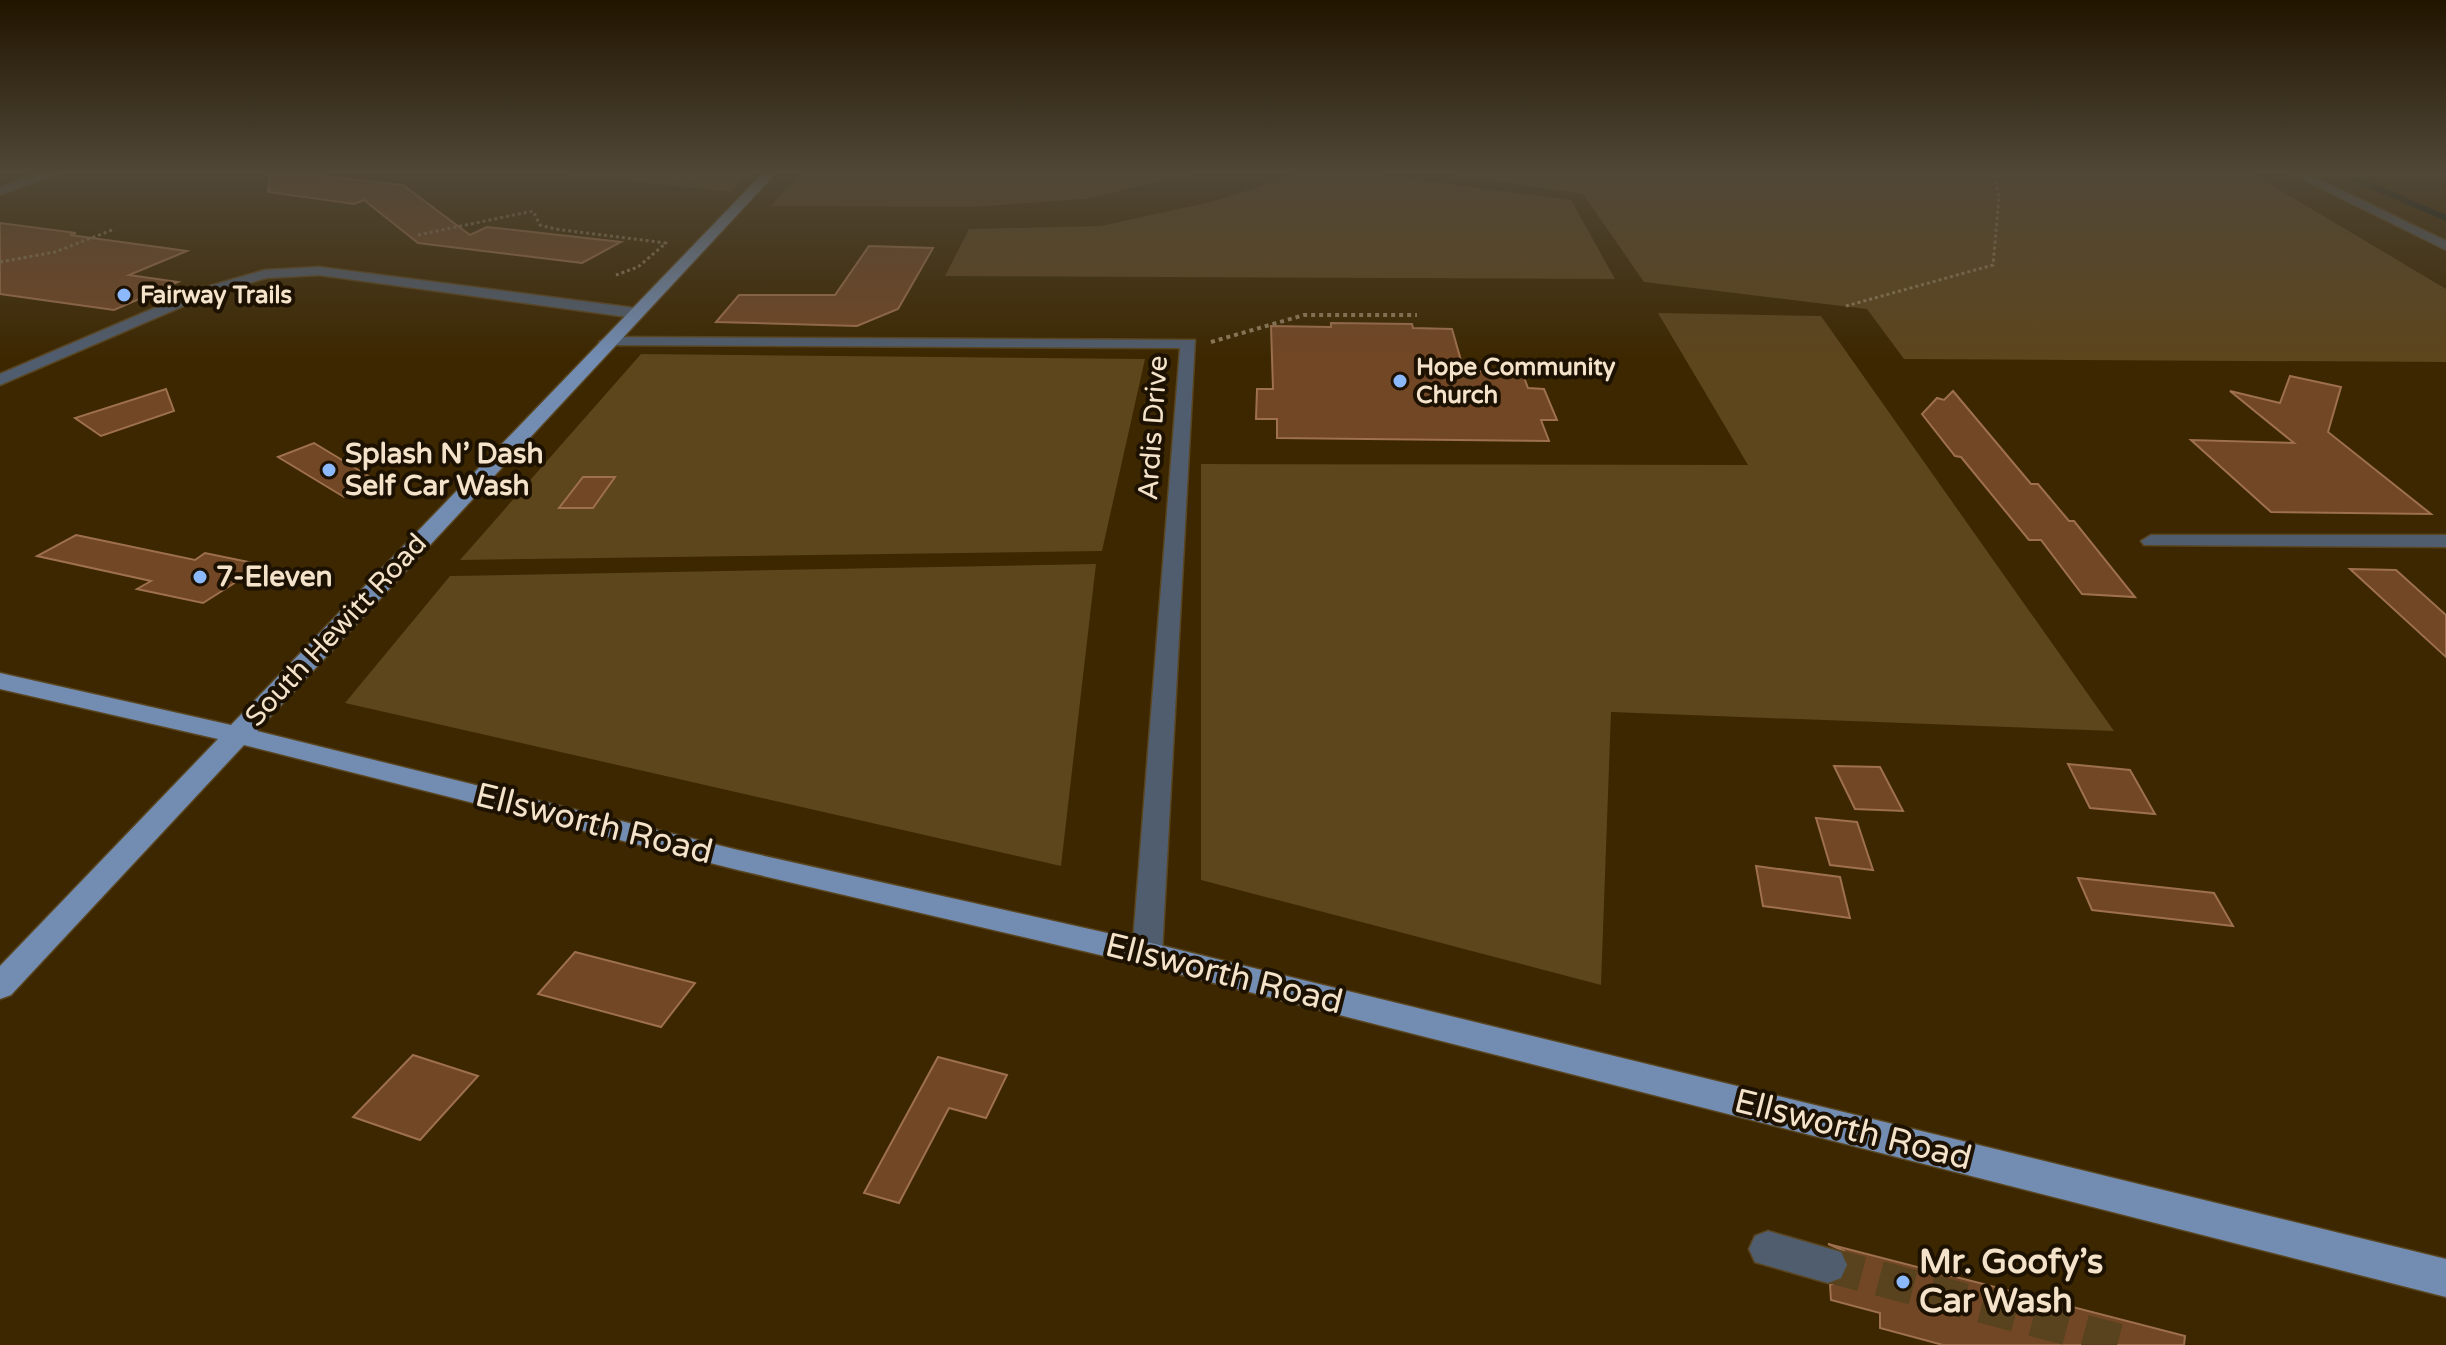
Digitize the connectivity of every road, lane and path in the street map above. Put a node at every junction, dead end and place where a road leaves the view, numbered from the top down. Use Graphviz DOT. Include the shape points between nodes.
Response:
graph roads {
  1 [pos="102,234"];
  2 [pos="424,234"];
  3 [pos="616,234"];
  4 [pos="711,234"];
  5 [pos="1996,234"];
  6 [pos="2421,234"];
  7 [pos="418,235"];
  8 [pos="2446,246"];
  9 [pos="0,262"];
  10 [pos="616,275"];
  11 [pos="1846,306"];
  12 [pos="635,313"];
  13 [pos="1417,315"];
  14 [pos="607,342"];
  15 [pos="1194,344"];
  16 [pos="0,380"];
  17 [pos="2151,541"];
  18 [pos="2446,541"];
  19 [pos="0,681"];
  20 [pos="238,735"];
  21 [pos="1147,954"];
  22 [pos="0,986"];
  23 [pos="1768,1249"];
  24 [pos="1828,1265"];
  25 [pos="2446,1278"];
  1 -- 9 [label="path" via="55,252"];
  2 -- 7 [label="path"];
  3 -- 10 [label="path" via="666,243 638,267"];
  4 -- 12 [label="main road, South Hewitt Road"];
  5 -- 11 [label="path" via="1993,265"];
  6 -- 8 [label="street"];
  12 -- 14 [label="main road, South Hewitt Road"];
  12 -- 16 [label="street" via="319,271 265,274 204,292"];
  13 -- 15 [label="path" via="1304,315"];
  14 -- 15 [label="street, Ardis Drive"];
  14 -- 20 [label="main road, South Hewitt Road"];
  15 -- 21 [label="street, Ardis Drive"];
  17 -- 18 [label="street"];
  19 -- 20 [label="main road, Ellsworth Road"];
  20 -- 21 [label="main road, Ellsworth Road" via="738,860"];
  20 -- 22 [label="main road, South Hewitt Road"];
  21 -- 25 [label="main road, Ellsworth Road"];
  23 -- 24 [label="street"];
}
